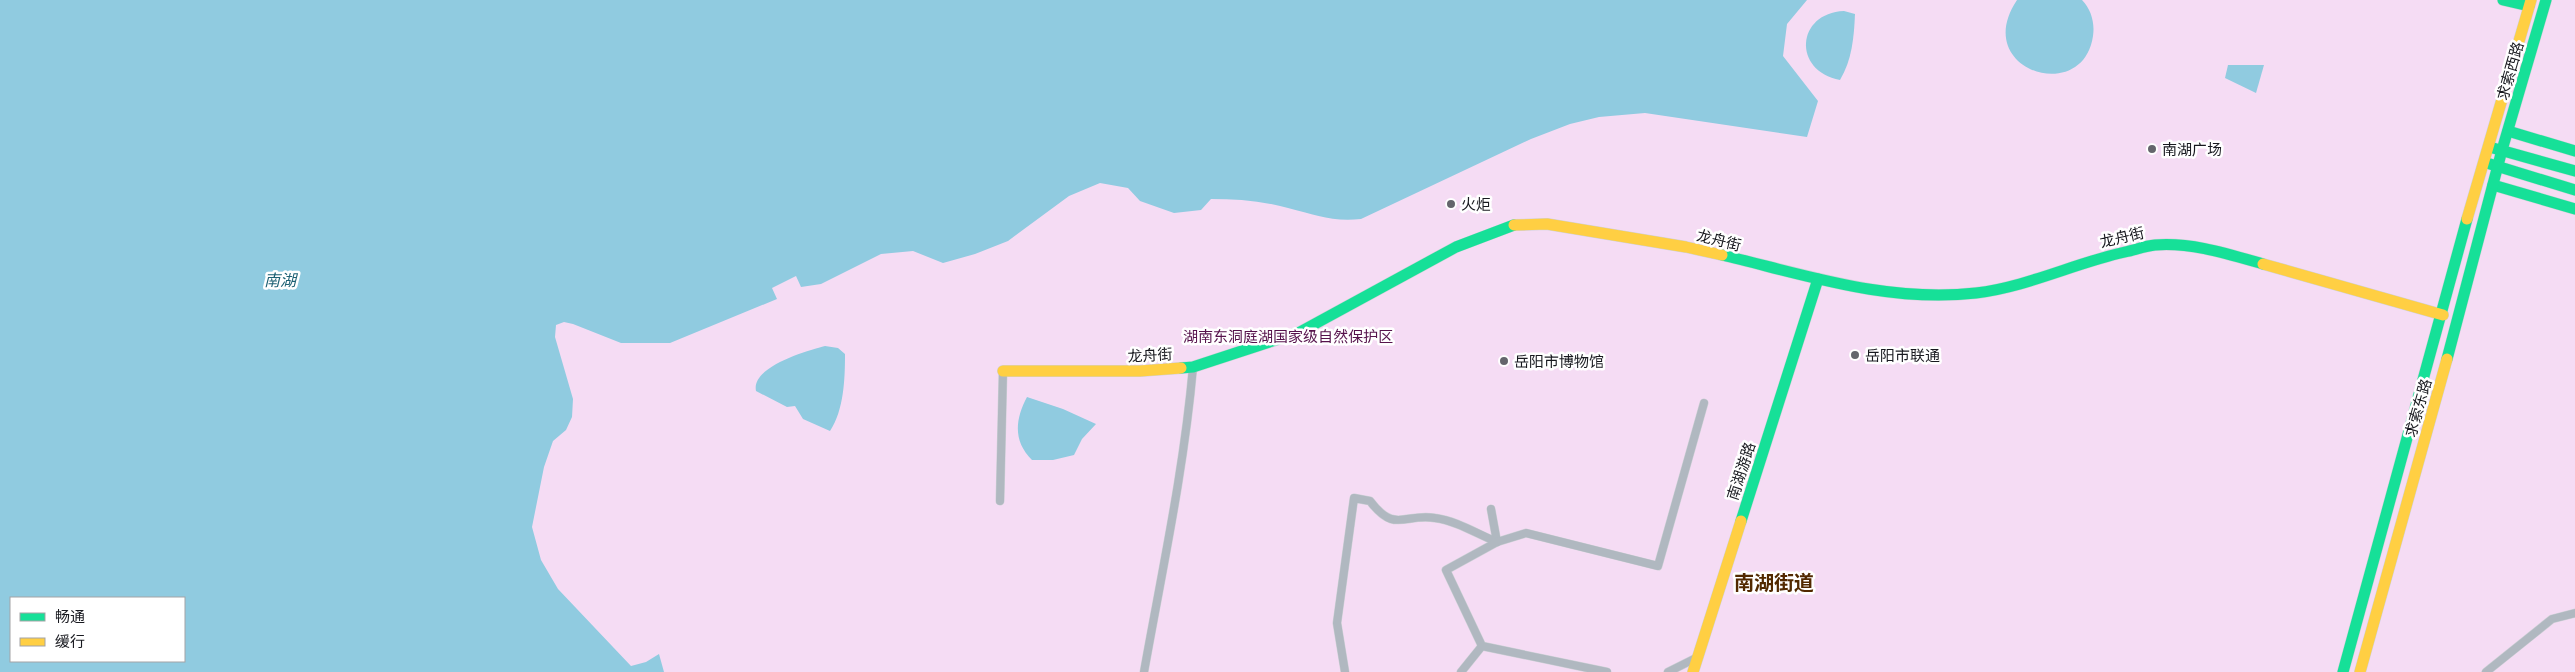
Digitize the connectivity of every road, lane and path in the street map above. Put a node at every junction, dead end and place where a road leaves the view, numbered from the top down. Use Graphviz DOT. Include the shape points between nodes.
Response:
graph roads {
  1 [pos="2503,0"];
  2 [pos="2546,0"];
  3 [pos="2530,3"];
  4 [pos="2508,131"];
  5 [pos="2488,146"];
  6 [pos="2502,150"];
  7 [pos="2575,151"];
  8 [pos="2483,162"];
  9 [pos="2498,167"];
  10 [pos="2575,171"];
  11 [pos="2493,185"];
  12 [pos="2575,190"];
  13 [pos="2575,209"];
  14 [pos="1818,279"];
  15 [pos="2443,315"];
  16 [pos="1193,367"];
  17 [pos="1003,371"];
  18 [pos="1704,403"];
  19 [pos="1000,501"];
  20 [pos="1491,509"];
  21 [pos="1497,542"];
  22 [pos="2575,613"];
  23 [pos="1482,646"];
  24 [pos="1698,657"];
  25 [pos="1144,672"];
  26 [pos="1346,672"];
  27 [pos="1461,672"];
  28 [pos="1607,672"];
  29 [pos="1668,672"];
  30 [pos="1693,672"];
  31 [pos="2343,672"];
  32 [pos="2360,672"];
  33 [pos="2486,672"];
  1 -- 3 [label="street"];
  2 -- 4 [label="street, 求索西路"];
  3 -- 5 [label="street, 求索东路"];
  4 -- 6 [label="street, 求索西路"];
  4 -- 7 [label="street"];
  5 -- 6 [label="street"];
  5 -- 8 [label="street, 求索东路"];
  6 -- 9 [label="street, 求索东路"];
  6 -- 10 [label="street"];
  8 -- 9 [label="street"];
  8 -- 15 [label="street, 求索东路"];
  9 -- 11 [label="street, 求索东路"];
  9 -- 12 [label="street"];
  11 -- 13 [label="street"];
  11 -- 32 [label="street, 求索东路"];
  14 -- 15 [label="street, 龙舟街" via="1883,293 1924,296 1976,293 2015,286 2097,258 2155,245 2211,249"];
  14 -- 16 [label="street, 龙舟街" via="1686,247 1547,224 1510,225 1456,247 1300,332"];
  14 -- 24 [label="street, 南湖游路"];
  15 -- 31 [label="street, 求索东路"];
  16 -- 17 [label="street, 龙舟街" via="1140,371"];
  16 -- 25 [label="street" via="1178,486"];
  17 -- 19 [label="street"];
  18 -- 21 [label="street" via="1658,566 1526,533"];
  20 -- 21 [label="street"];
  21 -- 23 [label="street" via="1446,570"];
  21 -- 26 [label="street" via="1435,518 1397,521 1380,515 1370,501 1354,498 1337,623"];
  22 -- 33 [label="street" via="2552,619"];
  23 -- 27 [label="street"];
  23 -- 28 [label="street"];
  24 -- 29 [label="street"];
  24 -- 30 [label="street, 南湖游路"];
}
